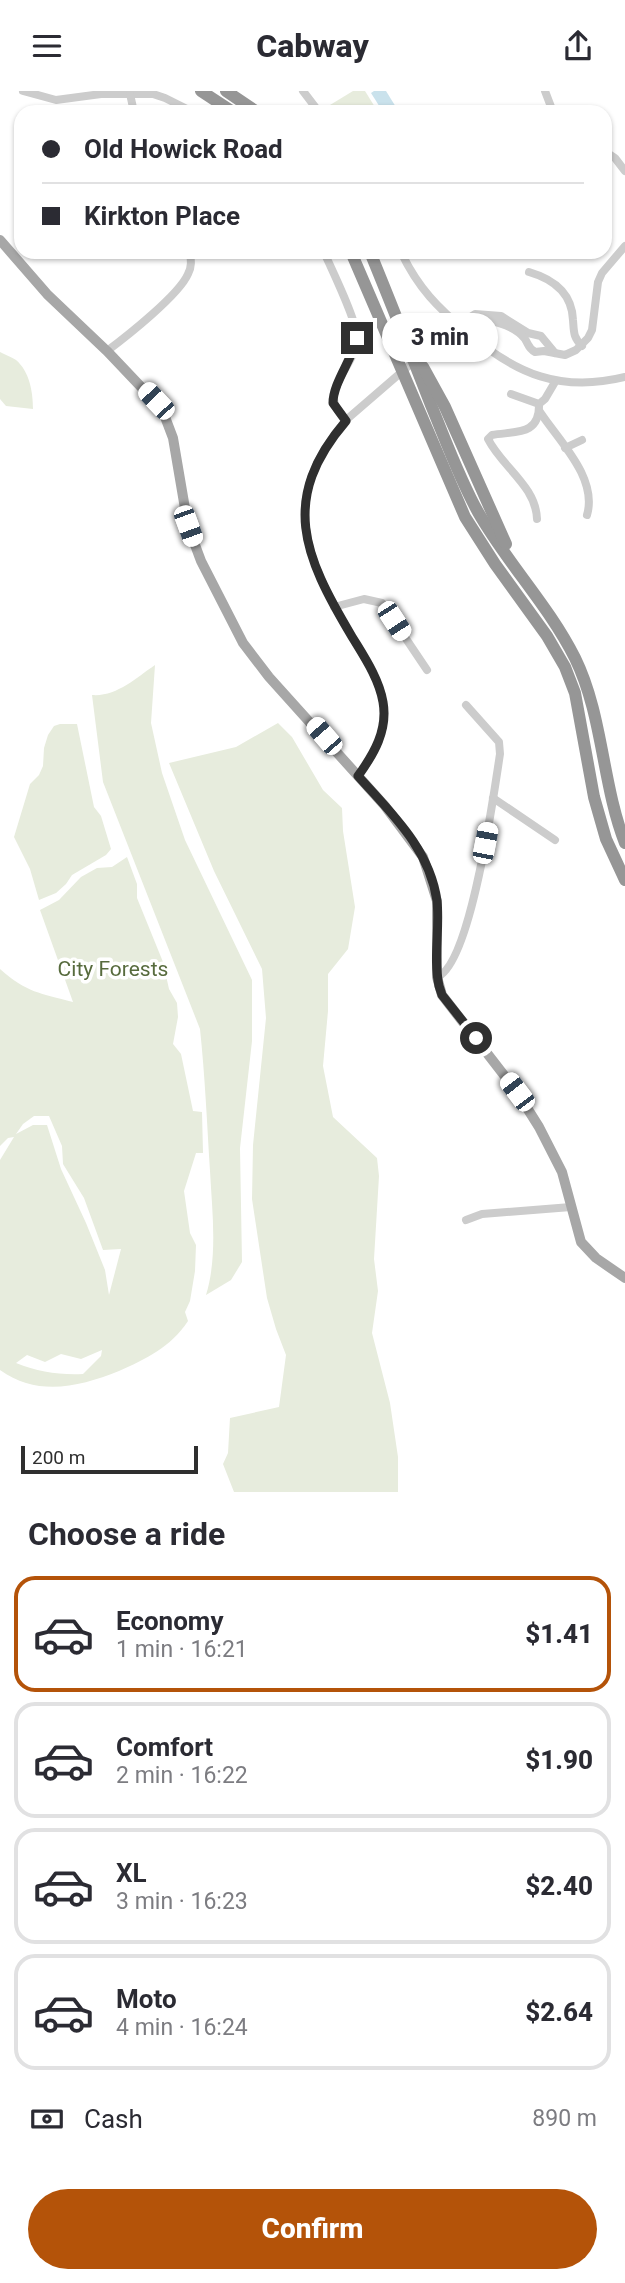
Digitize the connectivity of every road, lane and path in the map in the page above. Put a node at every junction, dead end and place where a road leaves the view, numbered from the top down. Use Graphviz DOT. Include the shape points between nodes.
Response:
graph roads {
  1 [pos="23,91"];
  2 [pos="201,91"];
  3 [pos="226,91"];
  4 [pos="303,91"];
  5 [pos="130,94"];
  6 [pos="132,105"];
  7 [pos="179,105"];
  8 [pos="222,105"];
  9 [pos="247,105"];
  10 [pos="314,105"];
  11 [pos="612,156"];
  12 [pos="625,171"];
  13 [pos="0,240"];
  14 [pos="625,246"];
  15 [pos="14,256"];
  16 [pos="17,259"];
  17 [pos="191,259"];
  18 [pos="327,259"];
  19 [pos="354,259"];
  20 [pos="375,259"];
  21 [pos="405,259"];
  22 [pos="529,272"];
  23 [pos="482,321"];
  24 [pos="460,323"];
  25 [pos="479,343"];
  26 [pos="582,346"];
  27 [pos="107,351"];
  28 [pos="557,355"];
  29 [pos="625,377"];
  30 [pos="555,382"];
  31 [pos="510,394"];
  32 [pos="540,408"];
  33 [pos="346,421"];
  34 [pos="582,440"];
  35 [pos="565,448"];
  36 [pos="587,515"];
  37 [pos="537,519"];
  38 [pos="334,607"];
  39 [pos="427,670"];
  40 [pos="466,705"];
  41 [pos="358,776"];
  42 [pos="493,798"];
  43 [pos="555,841"];
  44 [pos="625,843"];
  45 [pos="625,880"];
  46 [pos="437,977"];
  47 [pos="571,1207"];
  48 [pos="466,1220"];
  49 [pos="625,1277"];
  1 -- 5 [label="street" via="56,100"];
  2 -- 8 [label="highway"];
  3 -- 9 [label="highway"];
  4 -- 10 [label="street"];
  5 -- 6 [label="street"];
  5 -- 7 [label="street" via="165,98"];
  11 -- 12 [label="street"];
  13 -- 15 [label="main road"];
  14 -- 26 [label="street" via="597,282 592,330"];
  16 -- 27 [label="main road"];
  17 -- 27 [label="street" via="185,280"];
  18 -- 33 [label="street" via="356,329 354,352 333,397 335,409"];
  19 -- 45 [label="highway" via="465,517 565,667 575,693 594,797"];
  20 -- 44 [label="highway" via="419,366 445,407 512,559 576,660"];
  21 -- 24 [label="street" via="419,286"];
  22 -- 26 [label="street" via="550,279 560,290 572,312 575,338"];
  23 -- 24 [label="street"];
  23 -- 25 [label="street"];
  23 -- 28 [label="street" via="507,326 533,351"];
  24 -- 25 [label="street"];
  24 -- 28 [label="street" via="475,314 501,316 543,337"];
  24 -- 33 [label="street"];
  25 -- 30 [label="street" via="512,366"];
  26 -- 28 [label="street"];
  27 -- 41 [label="main road" via="166,415 188,526 243,643"];
  29 -- 30 [label="street" via="596,383"];
  30 -- 32 [label="street"];
  31 -- 32 [label="street"];
  32 -- 35 [label="street"];
  32 -- 37 [label="street" via="530,429 488,439 534,502"];
  33 -- 38 [label="street" via="313,472 305,515 307,546"];
  34 -- 35 [label="street"];
  35 -- 36 [label="street" via="587,486"];
  38 -- 39 [label="street" via="364,599 382,603"];
  38 -- 41 [label="street" via="372,671 383,703 378,745"];
  40 -- 42 [label="street" via="501,747"];
  41 -- 46 [label="main road" via="418,847 430,873 437,901"];
  42 -- 43 [label="street"];
  42 -- 46 [label="street" via="468,919 448,969"];
  46 -- 47 [label="main road" via="442,995 539,1127 562,1172"];
  47 -- 48 [label="street"];
  47 -- 49 [label="main road" via="586,1248"];
}
